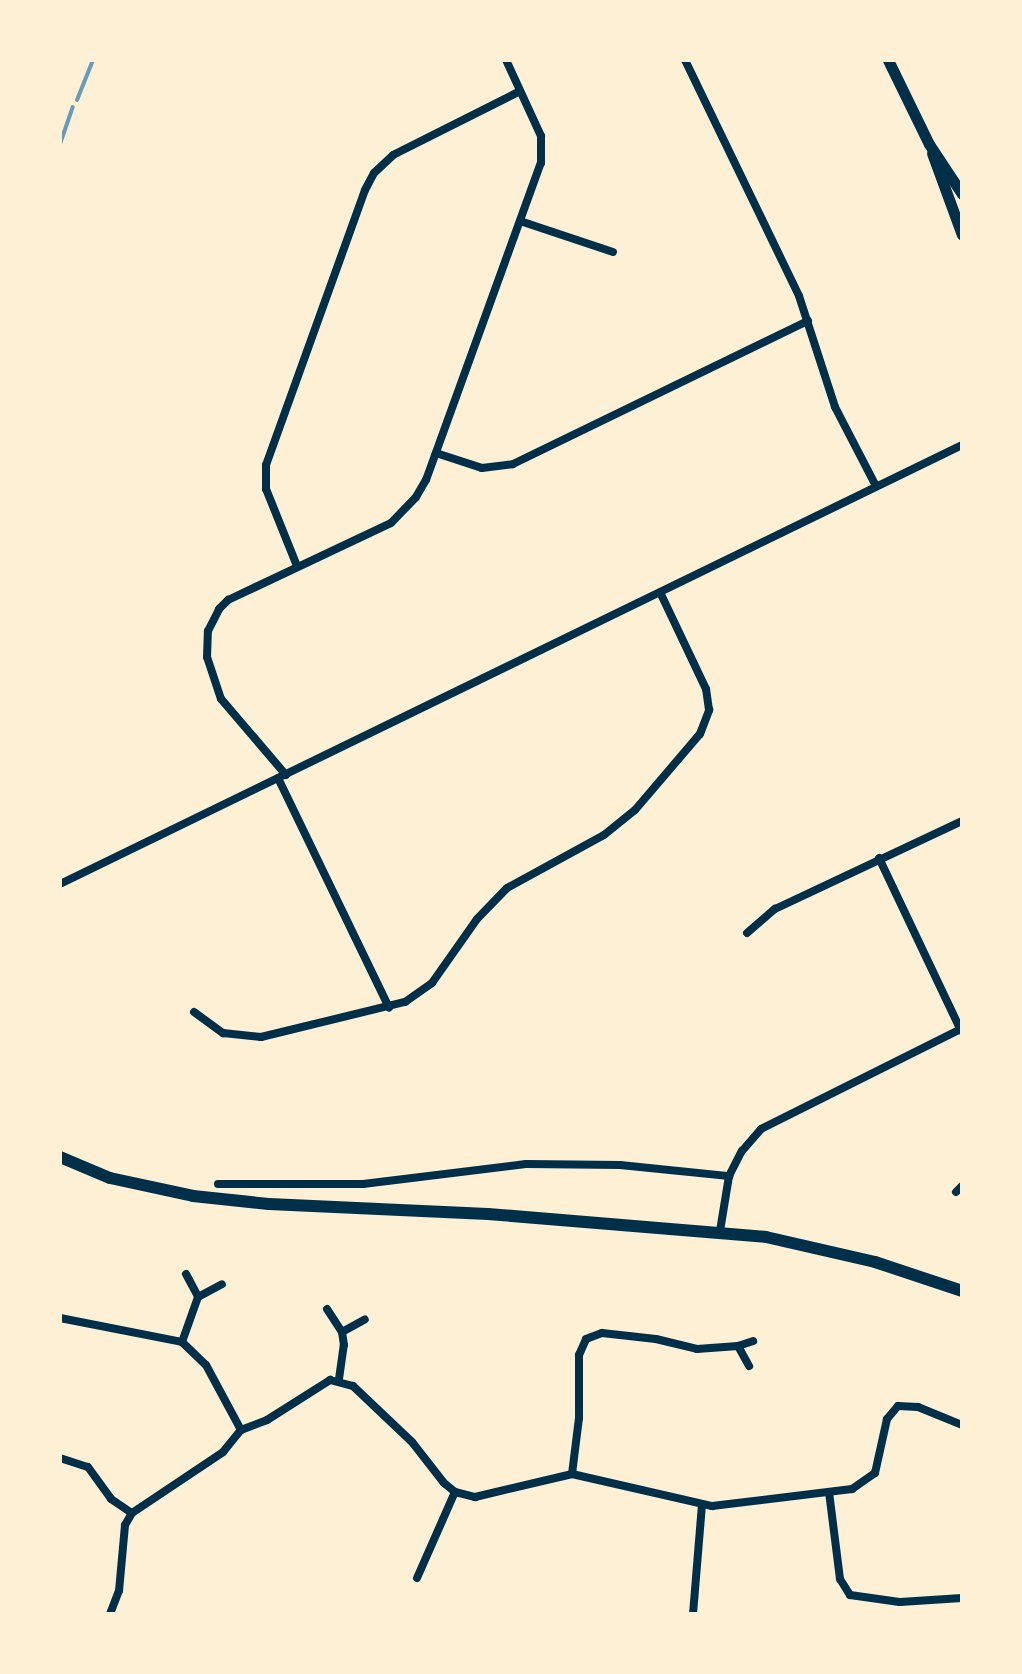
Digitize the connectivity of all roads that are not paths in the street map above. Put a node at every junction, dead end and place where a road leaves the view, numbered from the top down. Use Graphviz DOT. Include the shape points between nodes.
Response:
graph roads {
  1 [pos="506,60"];
  2 [pos="685,60"];
  3 [pos="888,60"];
  4 [pos="520,91"];
  5 [pos="929,144"];
  6 [pos="962,194"];
  7 [pos="520,221"];
  8 [pos="962,235"];
  9 [pos="613,252"];
  10 [pos="808,321"];
  11 [pos="962,445"];
  12 [pos="436,453"];
  13 [pos="876,486"];
  14 [pos="297,566"];
  15 [pos="660,592"];
  16 [pos="282,777"];
  17 [pos="962,821"];
  18 [pos="879,858"];
  19 [pos="60,884"];
  20 [pos="747,933"];
  21 [pos="389,1008"];
  22 [pos="194,1012"];
  23 [pos="961,1031"];
  24 [pos="60,1157"];
  25 [pos="729,1176"];
  26 [pos="218,1184"];
  27 [pos="720,1231"];
  28 [pos="186,1274"];
  29 [pos="222,1284"];
  30 [pos="962,1291"];
  31 [pos="198,1297"];
  32 [pos="327,1309"];
  33 [pos="60,1318"];
  34 [pos="365,1319"];
  35 [pos="342,1332"];
  36 [pos="753,1341"];
  37 [pos="182,1342"];
  38 [pos="738,1346"];
  39 [pos="749,1366"];
  40 [pos="339,1379"];
  41 [pos="962,1425"];
  42 [pos="241,1430"];
  43 [pos="60,1458"];
  44 [pos="572,1474"];
  45 [pos="455,1492"];
  46 [pos="829,1492"];
  47 [pos="702,1505"];
  48 [pos="132,1513"];
  49 [pos="417,1578"];
  50 [pos="962,1598"];
  51 [pos="110,1614"];
  52 [pos="693,1614"];
  1 -- 4 [label="street"];
  2 -- 10 [label="street"];
  3 -- 5 [label="main road"];
  4 -- 7 [label="street" via="541,136 541,163"];
  4 -- 14 [label="street" via="393,155 365,190 266,465 266,489"];
  5 -- 6 [label="main road"];
  5 -- 8 [label="main road"];
  7 -- 9 [label="street"];
  7 -- 12 [label="street"];
  10 -- 12 [label="street" via="513,464 482,468"];
  10 -- 13 [label="street" via="835,407"];
  11 -- 13 [label="street"];
  12 -- 14 [label="street" via="416,497 391,523"];
  13 -- 15 [label="street"];
  14 -- 16 [label="street" via="228,600 212,620 207,642 221,699"];
  15 -- 16 [label="street"];
  15 -- 21 [label="street" via="709,699 700,734 635,810 604,835 507,888 421,994"];
  16 -- 19 [label="street"];
  16 -- 21 [label="street"];
  17 -- 18 [label="street"];
  18 -- 20 [label="street" via="775,909"];
  18 -- 23 [label="street"];
  21 -- 22 [label="street" via="261,1037 223,1033"];
  23 -- 25 [label="street" via="776,1119 750,1139"];
  24 -- 27 [label="main road" via="110,1178 193,1196"];
  25 -- 26 [label="street" via="553,1163 363,1184"];
  25 -- 27 [label="street"];
  27 -- 30 [label="main road" via="831,1251"];
  28 -- 31 [label="street"];
  29 -- 31 [label="street"];
  31 -- 37 [label="street"];
  32 -- 35 [label="street"];
  33 -- 37 [label="street"];
  34 -- 35 [label="street"];
  35 -- 40 [label="street"];
  36 -- 38 [label="street"];
  37 -- 42 [label="street" via="201,1357"];
  38 -- 39 [label="street"];
  38 -- 44 [label="street" via="686,1348 602,1333 586,1339 579,1355"];
  40 -- 42 [label="street" via="321,1383 267,1420"];
  40 -- 45 [label="street" via="402,1433"];
  41 -- 46 [label="street" via="918,1407 898,1406 887,1419 871,1479 860,1487"];
  42 -- 48 [label="street" via="223,1452"];
  43 -- 48 [label="street" via="88,1467 111,1499"];
  44 -- 45 [label="street" via="475,1497"];
  44 -- 47 [label="street"];
  45 -- 49 [label="street"];
  46 -- 47 [label="street"];
  46 -- 50 [label="street" via="840,1579 850,1595 900,1602"];
  47 -- 52 [label="street"];
  48 -- 51 [label="street" via="125,1525 119,1591"];
}
